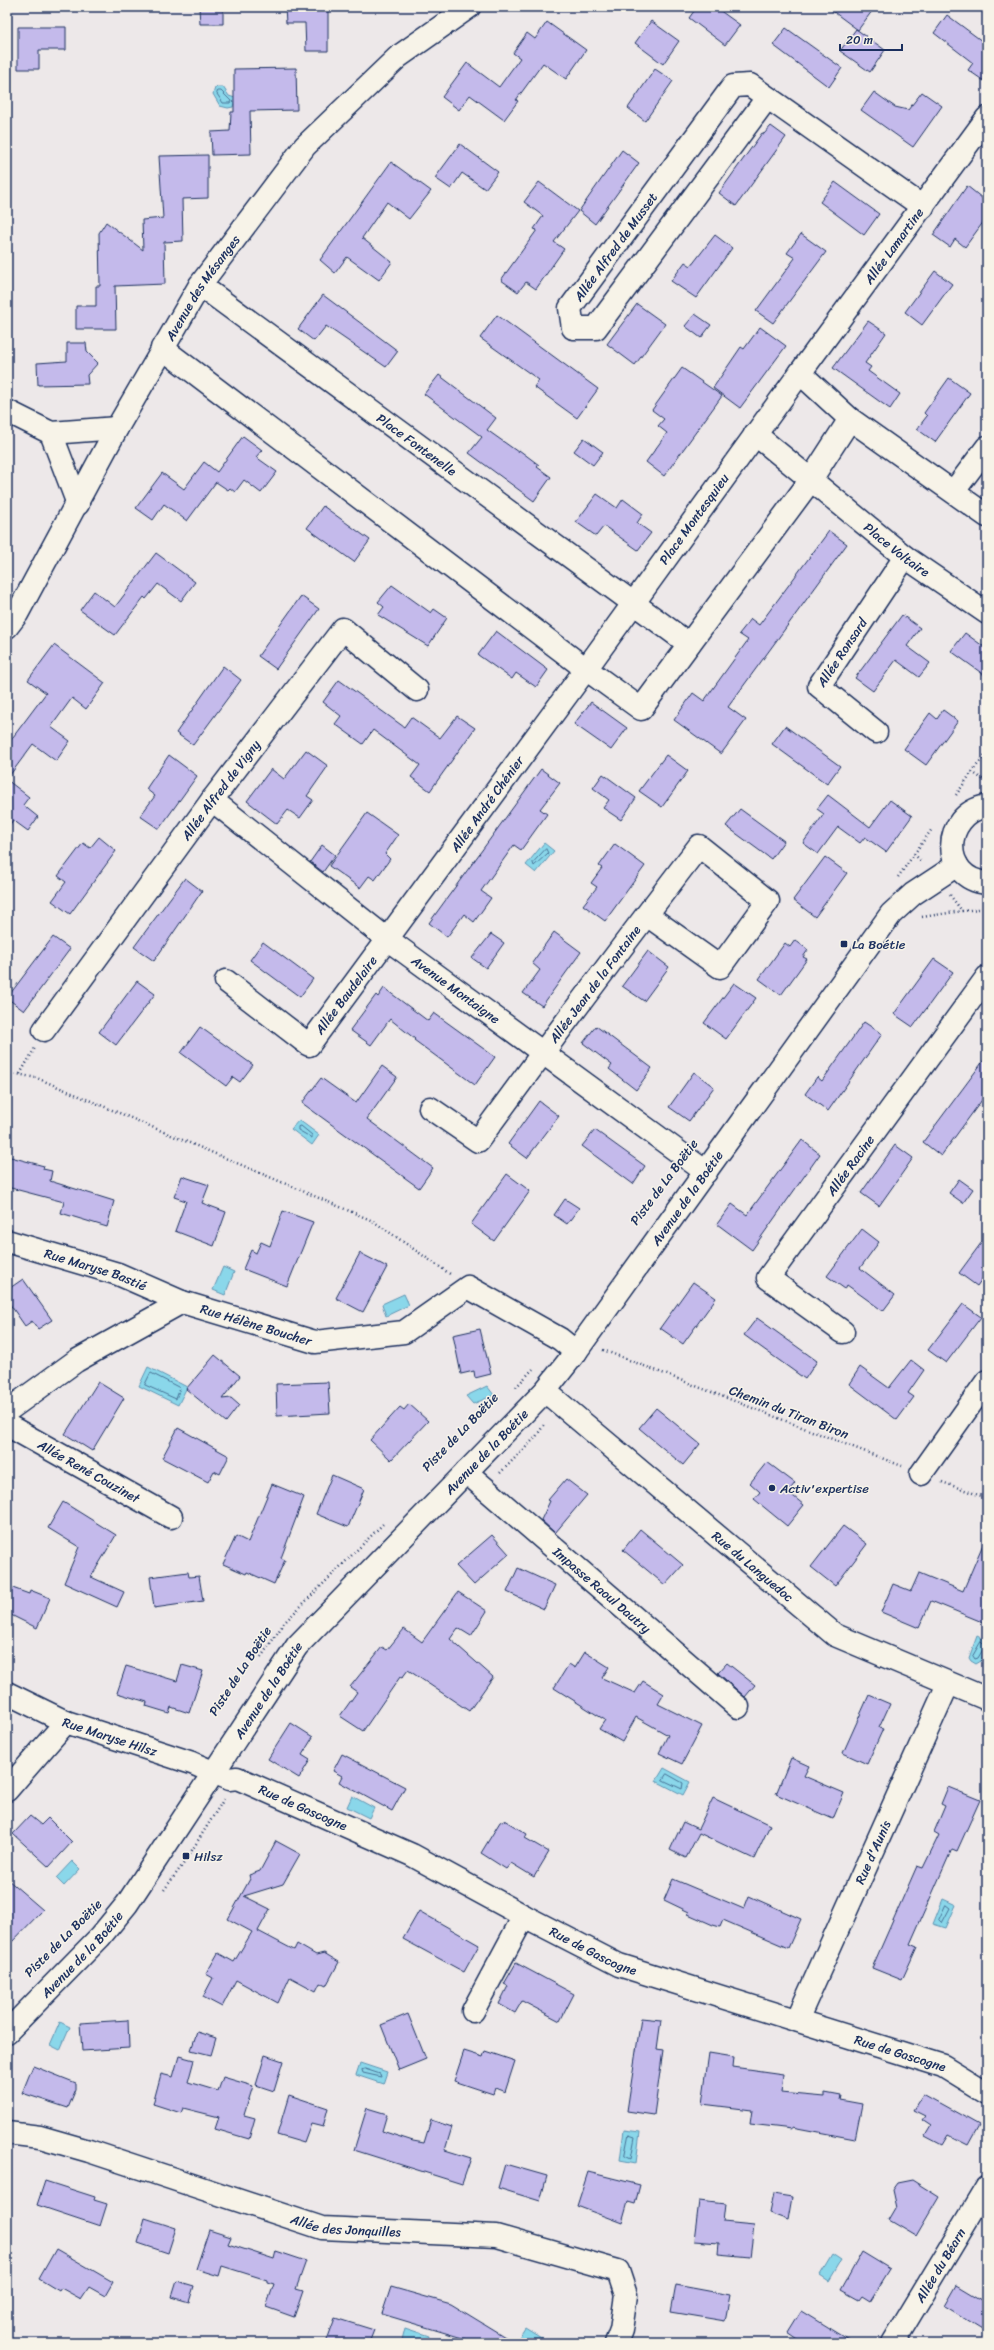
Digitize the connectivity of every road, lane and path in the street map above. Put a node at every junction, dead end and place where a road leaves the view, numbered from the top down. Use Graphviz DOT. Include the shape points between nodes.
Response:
graph roads {
  1 [pos="469,7"];
  2 [pos="767,98"];
  3 [pos="987,118"];
  4 [pos="923,207"];
  5 [pos="200,286"];
  6 [pos="162,348"];
  7 [pos="800,373"];
  8 [pos="7,411"];
  9 [pos="850,420"];
  10 [pos="117,428"];
  11 [pos="51,433"];
  12 [pos="755,434"];
  13 [pos="987,447"];
  14 [pos="810,480"];
  15 [pos="954,491"];
  16 [pos="78,504"];
  17 [pos="987,516"];
  18 [pos="905,557"];
  19 [pos="633,603"];
  20 [pos="987,613"];
  21 [pos="7,627"];
  22 [pos="689,644"];
  23 [pos="586,669"];
  24 [pos="417,690"];
  25 [pos="876,732"];
  26 [pos="987,752"];
  27 [pos="972,772"];
  28 [pos="212,800"];
  29 [pos="987,806"];
  30 [pos="914,854"];
  31 [pos="957,865"];
  32 [pos="896,880"];
  33 [pos="987,883"];
  34 [pos="646,915"];
  35 [pos="387,939"];
  36 [pos="987,977"];
  37 [pos="226,981"];
  38 [pos="44,1030"];
  39 [pos="542,1053"];
  40 [pos="7,1072"];
  41 [pos="20,1074"];
  42 [pos="430,1108"];
  43 [pos="706,1172"];
  44 [pos="7,1241"];
  45 [pos="468,1287"];
  46 [pos="182,1302"];
  47 [pos="843,1332"];
  48 [pos="581,1346"];
  49 [pos="534,1368"];
  50 [pos="987,1381"];
  51 [pos="513,1390"];
  52 [pos="545,1391"];
  53 [pos="7,1411"];
  54 [pos="7,1425"];
  55 [pos="466,1472"];
  56 [pos="921,1474"];
  57 [pos="987,1498"];
  58 [pos="171,1517"];
  59 [pos="384,1523"];
  60 [pos="260,1660"];
  61 [pos="948,1684"];
  62 [pos="7,1693"];
  63 [pos="987,1699"];
  64 [pos="738,1707"];
  65 [pos="66,1722"];
  66 [pos="215,1773"];
  67 [pos="7,1790"];
  68 [pos="524,1916"];
  69 [pos="473,2011"];
  70 [pos="797,2020"];
  71 [pos="7,2032"];
  72 [pos="987,2093"];
  73 [pos="7,2134"];
  74 [pos="987,2187"];
  75 [pos="616,2343"];
  76 [pos="893,2343"];
  1 -- 5 [label="street, Avenue des Mésanges" via="398,57 305,146"];
  2 -- 2 [label="street, Allée Alfred de Musset" via="750,85 733,86 570,308 573,328 596,328"];
  2 -- 4 [label="street, Allée Alfred de Musset"];
  3 -- 4 [label="street, Allée Lamartine"];
  4 -- 7 [label="street, Allée Lamartine"];
  5 -- 6 [label="street, Avenue des Mésanges"];
  5 -- 19 [label="street, Place Fontenelle"];
  6 -- 10 [label="street, Avenue des Mésanges"];
  6 -- 23 [label="street"];
  7 -- 9 [label="street"];
  7 -- 12 [label="street, Place Montesquieu"];
  8 -- 11 [label="street"];
  9 -- 14 [label="street"];
  9 -- 15 [label="street"];
  10 -- 11 [label="street"];
  10 -- 16 [label="street, Avenue des Mésanges"];
  11 -- 16 [label="street"];
  12 -- 14 [label="street"];
  12 -- 19 [label="street, Place Montesquieu"];
  13 -- 15 [label="street"];
  14 -- 18 [label="street, Place Voltaire"];
  14 -- 22 [label="street"];
  15 -- 17 [label="street"];
  16 -- 21 [label="street, Avenue des Mésanges" via="17,614"];
  18 -- 20 [label="street, Place Voltaire"];
  18 -- 25 [label="street, Allée Ronsard" via="819,686"];
  19 -- 22 [label="street"];
  19 -- 23 [label="street, Place Montesquieu"];
  22 -- 23 [label="street" via="641,709"];
  23 -- 35 [label="street, Allée André Chénier"];
  24 -- 28 [label="street, Allée Alfred de Vigny" via="343,629"];
  26 -- 27 [label="path"];
  28 -- 35 [label="street, Avenue Montaigne"];
  28 -- 38 [label="street, Allée Alfred de Vigny"];
  29 -- 31 [label="street" via="965,815 956,826 952,838 952,852"];
  30 -- 32 [label="path"];
  31 -- 33 [label="street" via="972,879"];
  31 -- 43 [label="street, Avenue de la Boétie" via="913,894 892,914"];
  34 -- 34 [label="street, Allée Jean de la Fontaine" via="720,966 768,901 699,846"];
  34 -- 39 [label="street, Allée Jean de la Fontaine"];
  35 -- 37 [label="street, Allée Baudelaire" via="309,1045"];
  35 -- 39 [label="street, Avenue Montaigne"];
  36 -- 47 [label="street, Allée Racine" via="768,1278"];
  38 -- 41 [label="path"];
  39 -- 42 [label="street, Allée Jean de la Fontaine" via="478,1142"];
  39 -- 43 [label="street, Avenue Montaigne"];
  40 -- 41 [label="path"];
  41 -- 45 [label="path" via="37,1078 373,1221"];
  43 -- 48 [label="street, Avenue de la Boétie"];
  44 -- 46 [label="street, Rue Maryse Bastié" via="118,1274"];
  45 -- 46 [label="street, Rue Hélène Boucher" via="404,1332 315,1342"];
  45 -- 48 [label="street" via="560,1339"];
  46 -- 53 [label="street" via="76,1361"];
  48 -- 52 [label="street, Avenue de la Boétie"];
  48 -- 56 [label="path, Chemin du Tiran Biron" via="599,1349"];
  49 -- 51 [label="path, Piste de La Boëtie"];
  50 -- 56 [label="street"];
  52 -- 55 [label="street, Avenue de la Boétie"];
  52 -- 61 [label="street, Rue du Languedoc" via="835,1635"];
  54 -- 58 [label="street, Allée René Couzinet"];
  55 -- 64 [label="street, Impasse Raoul Dautry"];
  55 -- 66 [label="street, Avenue de la Boétie" via="297,1646"];
  56 -- 57 [label="path, Chemin du Tiran Biron"];
  59 -- 60 [label="path, Piste de La Boëtie" via="285,1622"];
  61 -- 63 [label="street, Rue du Languedoc"];
  61 -- 70 [label="street, Rue d'Aunis"];
  62 -- 65 [label="street, Rue Maryse Hilsz"];
  65 -- 66 [label="street, Rue Maryse Hilsz" via="192,1763"];
  65 -- 67 [label="street"];
  66 -- 68 [label="street, Rue de Gascogne" via="229,1779 238,1778 412,1855"];
  66 -- 71 [label="street, Avenue de la Boétie" via="127,1904 100,1937"];
  68 -- 69 [label="street"];
  68 -- 70 [label="street, Rue de Gascogne" via="619,1965"];
  70 -- 72 [label="street, Rue de Gascogne" via="943,2066"];
  73 -- 75 [label="street, Allée des Jonquilles" via="40,2137 90,2151 322,2228 496,2236 618,2271 626,2295 621,2330"];
  74 -- 76 [label="street, Allée du Béarn"];
}
